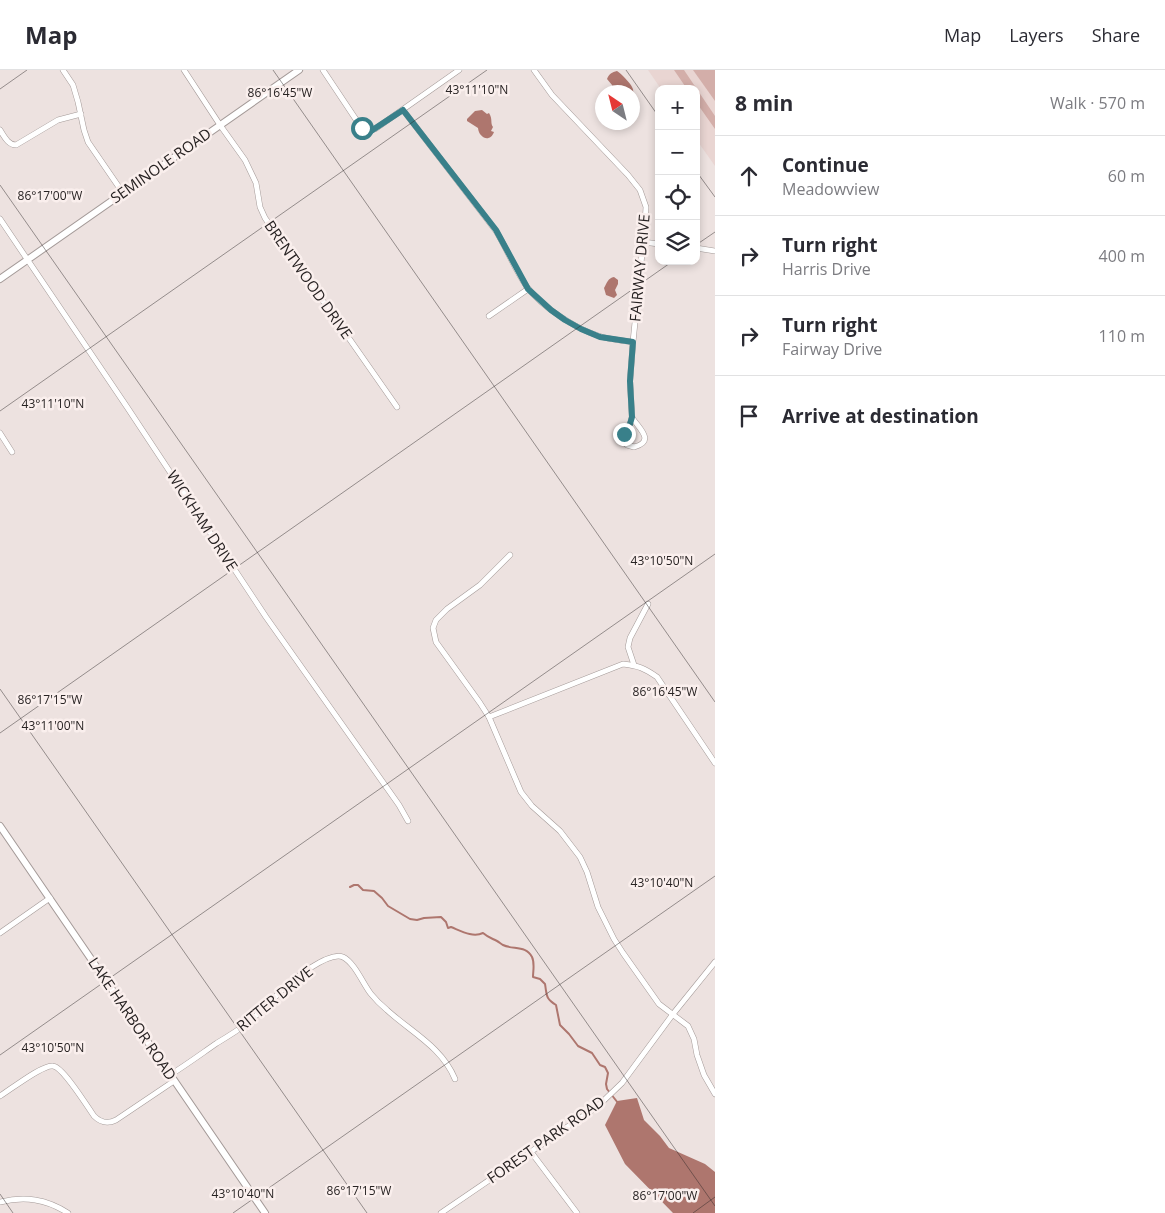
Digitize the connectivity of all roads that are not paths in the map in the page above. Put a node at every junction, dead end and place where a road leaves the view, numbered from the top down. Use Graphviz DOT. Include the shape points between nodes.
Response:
graph roads {
  1 [pos="63,70"];
  2 [pos="184,70"];
  3 [pos="299,70"];
  4 [pos="323,70"];
  5 [pos="459,70"];
  6 [pos="534,70"];
  7 [pos="403,110"];
  8 [pos="81,114"];
  9 [pos="220,125"];
  10 [pos="0,130"];
  11 [pos="123,193"];
  12 [pos="0,219"];
  13 [pos="643,242"];
  14 [pos="655,244"];
  15 [pos="700,248"];
  16 [pos="715,250"];
  17 [pos="28,259"];
  18 [pos="0,280"];
  19 [pos="528,289"];
  20 [pos="489,316"];
  21 [pos="633,342"];
  22 [pos="397,408"];
  23 [pos="632,417"];
  24 [pos="0,433"];
  25 [pos="12,452"];
  26 [pos="510,556"];
  27 [pos="648,604"];
  28 [pos="634,665"];
  29 [pos="489,717"];
  30 [pos="715,764"];
  31 [pos="408,821"];
  32 [pos="0,826"];
  33 [pos="50,898"];
  34 [pos="0,933"];
  35 [pos="715,962"];
  36 [pos="673,1014"];
  37 [pos="172,1078"];
  38 [pos="455,1079"];
  39 [pos="715,1094"];
  40 [pos="0,1096"];
  41 [pos="531,1152"];
  42 [pos="0,1202"];
  43 [pos="68,1213"];
  44 [pos="264,1213"];
  45 [pos="441,1213"];
  46 [pos="577,1213"];
  1 -- 8 [label="street" via="73,85"];
  2 -- 9 [label="street, BRENTWOOD DRIVE"];
  3 -- 9 [label="street, SEMINOLE ROAD"];
  4 -- 7 [label="street" via="366,130 375,129"];
  5 -- 7 [label="street"];
  6 -- 13 [label="street, FAIRWAY DRIVE" via="552,95 640,190 646,207"];
  7 -- 19 [label="street" via="496,230"];
  8 -- 10 [label="street" via="58,120 16,145 12,145"];
  8 -- 11 [label="street" via="88,142"];
  9 -- 11 [label="street, SEMINOLE ROAD"];
  9 -- 22 [label="street, BRENTWOOD DRIVE" via="245,160 256,184 265,218"];
  11 -- 17 [label="street, SEMINOLE ROAD"];
  12 -- 17 [label="street, WICKHAM DRIVE"];
  13 -- 14 [label="street"];
  13 -- 21 [label="street, FAIRWAY DRIVE"];
  15 -- 16 [label="street"];
  17 -- 18 [label="street, SEMINOLE ROAD"];
  17 -- 31 [label="street, WICKHAM DRIVE" via="266,618"];
  19 -- 20 [label="street"];
  19 -- 21 [label="street" via="551,310 581,329 600,337"];
  21 -- 23 [label="street, FAIRWAY DRIVE"];
  23 -- 23 [label="street, FAIRWAY DRIVE" via="645,436 642,444 634,447 623,439"];
  24 -- 25 [label="street"];
  26 -- 29 [label="street" via="480,585 447,609 433,628 436,642"];
  27 -- 28 [label="street" via="630,638 628,647"];
  28 -- 29 [label="street" via="623,664"];
  28 -- 30 [label="street" via="657,677"];
  29 -- 36 [label="street" via="521,792 580,857 598,907 614,939 659,1004"];
  32 -- 33 [label="street, LAKE HARBOR ROAD"];
  33 -- 34 [label="street"];
  33 -- 37 [label="street, LAKE HARBOR ROAD"];
  35 -- 36 [label="street, FOREST PARK ROAD"];
  36 -- 39 [label="street" via="688,1026 704,1075"];
  36 -- 41 [label="street, FOREST PARK ROAD" via="617,1088 598,1106"];
  37 -- 38 [label="street, RITTER DRIVE" via="246,1024 302,974 337,956 352,966 388,1010 442,1056"];
  37 -- 40 [label="street" via="116,1120 108,1122 94,1116 62,1070 52,1065"];
  37 -- 44 [label="street, LAKE HARBOR ROAD"];
  41 -- 45 [label="street, FOREST PARK ROAD"];
  41 -- 46 [label="street"];
  42 -- 43 [label="street" via="38,1200"];
}
